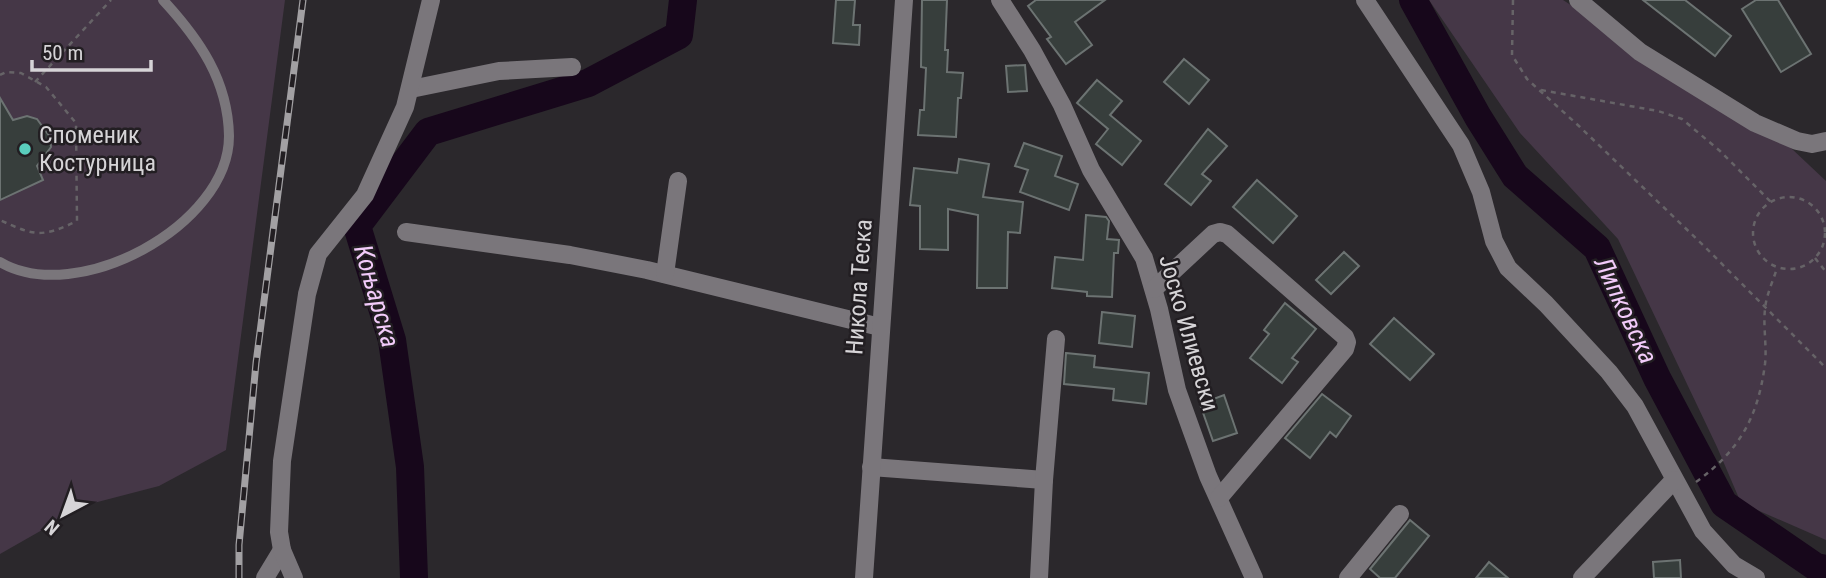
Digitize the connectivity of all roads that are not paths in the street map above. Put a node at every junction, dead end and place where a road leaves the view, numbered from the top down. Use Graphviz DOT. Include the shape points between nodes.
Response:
graph roads {
  1 [pos="163,0"];
  2 [pos="431,0"];
  3 [pos="904,0"];
  4 [pos="1365,0"];
  5 [pos="1578,0"];
  6 [pos="1004,2"];
  7 [pos="572,67"];
  8 [pos="411,89"];
  9 [pos="1826,141"];
  10 [pos="678,181"];
  11 [pos="406,232"];
  12 [pos="0,262"];
  13 [pos="665,274"];
  14 [pos="1154,289"];
  15 [pos="880,327"];
  16 [pos="1056,339"];
  17 [pos="871,467"];
  18 [pos="1044,480"];
  19 [pos="1674,480"];
  20 [pos="1219,498"];
  21 [pos="1400,513"];
  22 [pos="282,550"];
  23 [pos="265,578"];
  24 [pos="294,578"];
  25 [pos="864,578"];
  26 [pos="1039,578"];
  27 [pos="1254,578"];
  28 [pos="1348,578"];
  29 [pos="1585,578"];
  30 [pos="1756,578"];
  1 -- 12 [label="lane" via="207,54 221,94 229,137 215,184 178,227 105,267 37,274"];
  2 -- 8 [label="street"];
  3 -- 15 [label="street, Никола Теска"];
  4 -- 19 [label="street" via="1461,145 1508,268 1615,380 1635,406"];
  5 -- 9 [label="street" via="1640,52 1755,122 1797,141"];
  6 -- 14 [label="street, Јоско Илиевски" via="1062,105 1091,170 1144,258"];
  7 -- 8 [label="street" via="499,71"];
  8 -- 22 [label="street" via="365,195 315,261 282,461"];
  10 -- 13 [label="street"];
  11 -- 13 [label="street" via="570,255"];
  13 -- 15 [label="street"];
  14 -- 20 [label="street, Јоско Илиевски" via="1177,390"];
  14 -- 20 [label="street" via="1220,232 1345,337 1345,349"];
  15 -- 17 [label="street, Никола Теска"];
  16 -- 18 [label="street"];
  17 -- 18 [label="street"];
  17 -- 25 [label="street, Никола Теска"];
  18 -- 26 [label="street"];
  19 -- 29 [label="street"];
  19 -- 30 [label="street" via="1713,545"];
  20 -- 27 [label="street, Јоско Илиевски"];
  21 -- 28 [label="street"];
  22 -- 23 [label="street"];
  22 -- 24 [label="street"];
}
